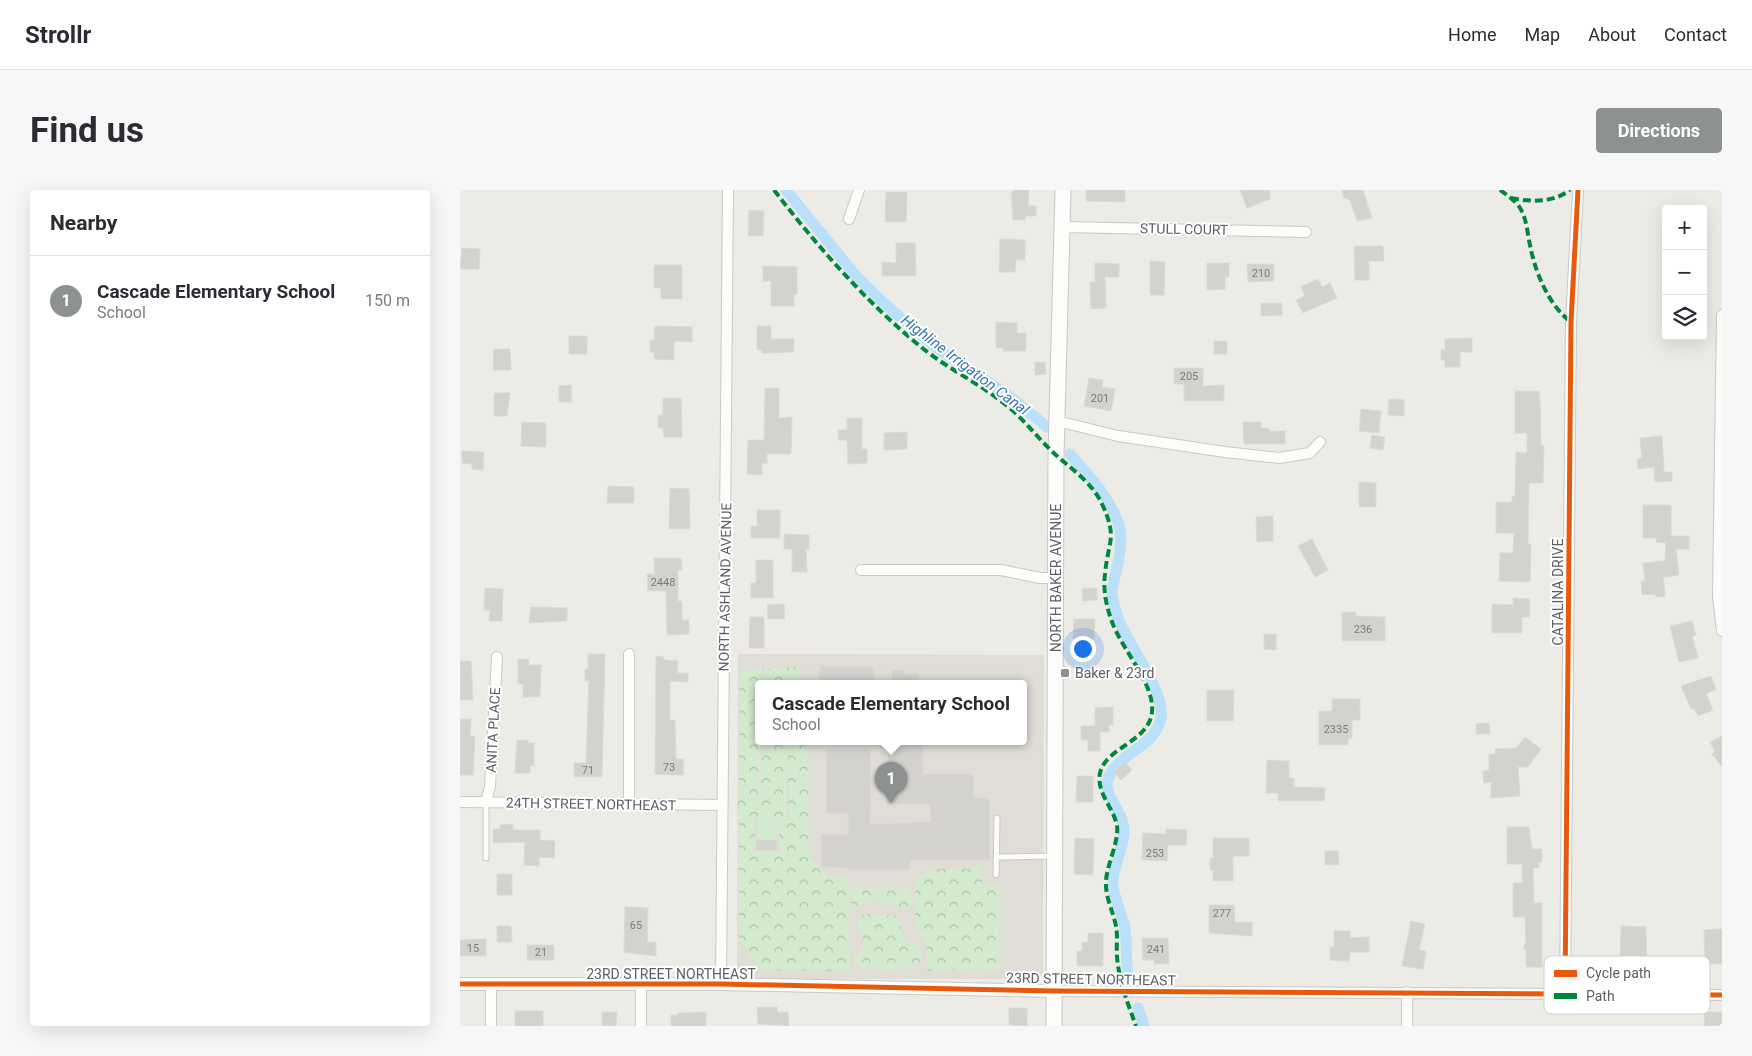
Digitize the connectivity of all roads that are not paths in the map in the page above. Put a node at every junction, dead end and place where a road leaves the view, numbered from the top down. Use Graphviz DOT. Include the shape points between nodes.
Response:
graph roads {
  1 [pos="728,190"];
  2 [pos="859,190"];
  3 [pos="1063,190"];
  4 [pos="1578,190"];
  5 [pos="849,219"];
  6 [pos="1062,227"];
  7 [pos="1306,232"];
  8 [pos="1722,315"];
  9 [pos="1057,421"];
  10 [pos="1320,442"];
  11 [pos="861,570"];
  12 [pos="1056,578"];
  13 [pos="1722,631"];
  14 [pos="629,654"];
  15 [pos="497,657"];
  16 [pos="460,802"];
  17 [pos="486,802"];
  18 [pos="629,805"];
  19 [pos="722,805"];
  20 [pos="997,818"];
  21 [pos="1054,856"];
  22 [pos="997,857"];
  23 [pos="486,858"];
  24 [pos="996,876"];
  25 [pos="1566,956"];
  26 [pos="460,984"];
  27 [pos="721,984"];
  28 [pos="491,985"];
  29 [pos="641,985"];
  30 [pos="1055,991"];
  31 [pos="1407,992"];
  32 [pos="1544,994"];
  33 [pos="490,1026"];
  34 [pos="641,1026"];
  35 [pos="1054,1026"];
  36 [pos="1407,1026"];
  1 -- 19 [label="street, NORTH ASHLAND AVENUE"];
  2 -- 5 [label="street"];
  3 -- 6 [label="main road, NORTH BAKER AVENUE"];
  4 -- 25 [label="street, CATALINA DRIVE" via="1571,322"];
  6 -- 7 [label="street, STULL COURT"];
  6 -- 9 [label="main road, NORTH BAKER AVENUE"];
  8 -- 13 [label="street" via="1718,596"];
  9 -- 10 [label="street" via="1118,436 1279,458 1310,453"];
  9 -- 12 [label="main road, NORTH BAKER AVENUE"];
  11 -- 12 [label="street" via="1001,570"];
  12 -- 21 [label="main road, NORTH BAKER AVENUE"];
  14 -- 18 [label="street"];
  15 -- 17 [label="street, ANITA PLACE" via="490,786"];
  16 -- 17 [label="street, 24TH STREET NORTHEAST"];
  17 -- 18 [label="street, 24TH STREET NORTHEAST"];
  17 -- 23 [label="lane"];
  18 -- 19 [label="street, 24TH STREET NORTHEAST"];
  19 -- 27 [label="street, NORTH ASHLAND AVENUE"];
  20 -- 22 [label="lane"];
  21 -- 22 [label="lane"];
  21 -- 30 [label="main road, NORTH BAKER AVENUE"];
  22 -- 24 [label="lane"];
  26 -- 28 [label="street, 23RD STREET NORTHEAST"];
  27 -- 29 [label="street, 23RD STREET NORTHEAST"];
  27 -- 30 [label="street, 23RD STREET NORTHEAST"];
  28 -- 29 [label="street, 23RD STREET NORTHEAST"];
  28 -- 33 [label="street"];
  29 -- 34 [label="street"];
  30 -- 31 [label="street, 23RD STREET NORTHEAST"];
  30 -- 35 [label="main road, NORTH BAKER AVENUE"];
  31 -- 32 [label="street, 23RD STREET NORTHEAST"];
  31 -- 36 [label="street"];
}
